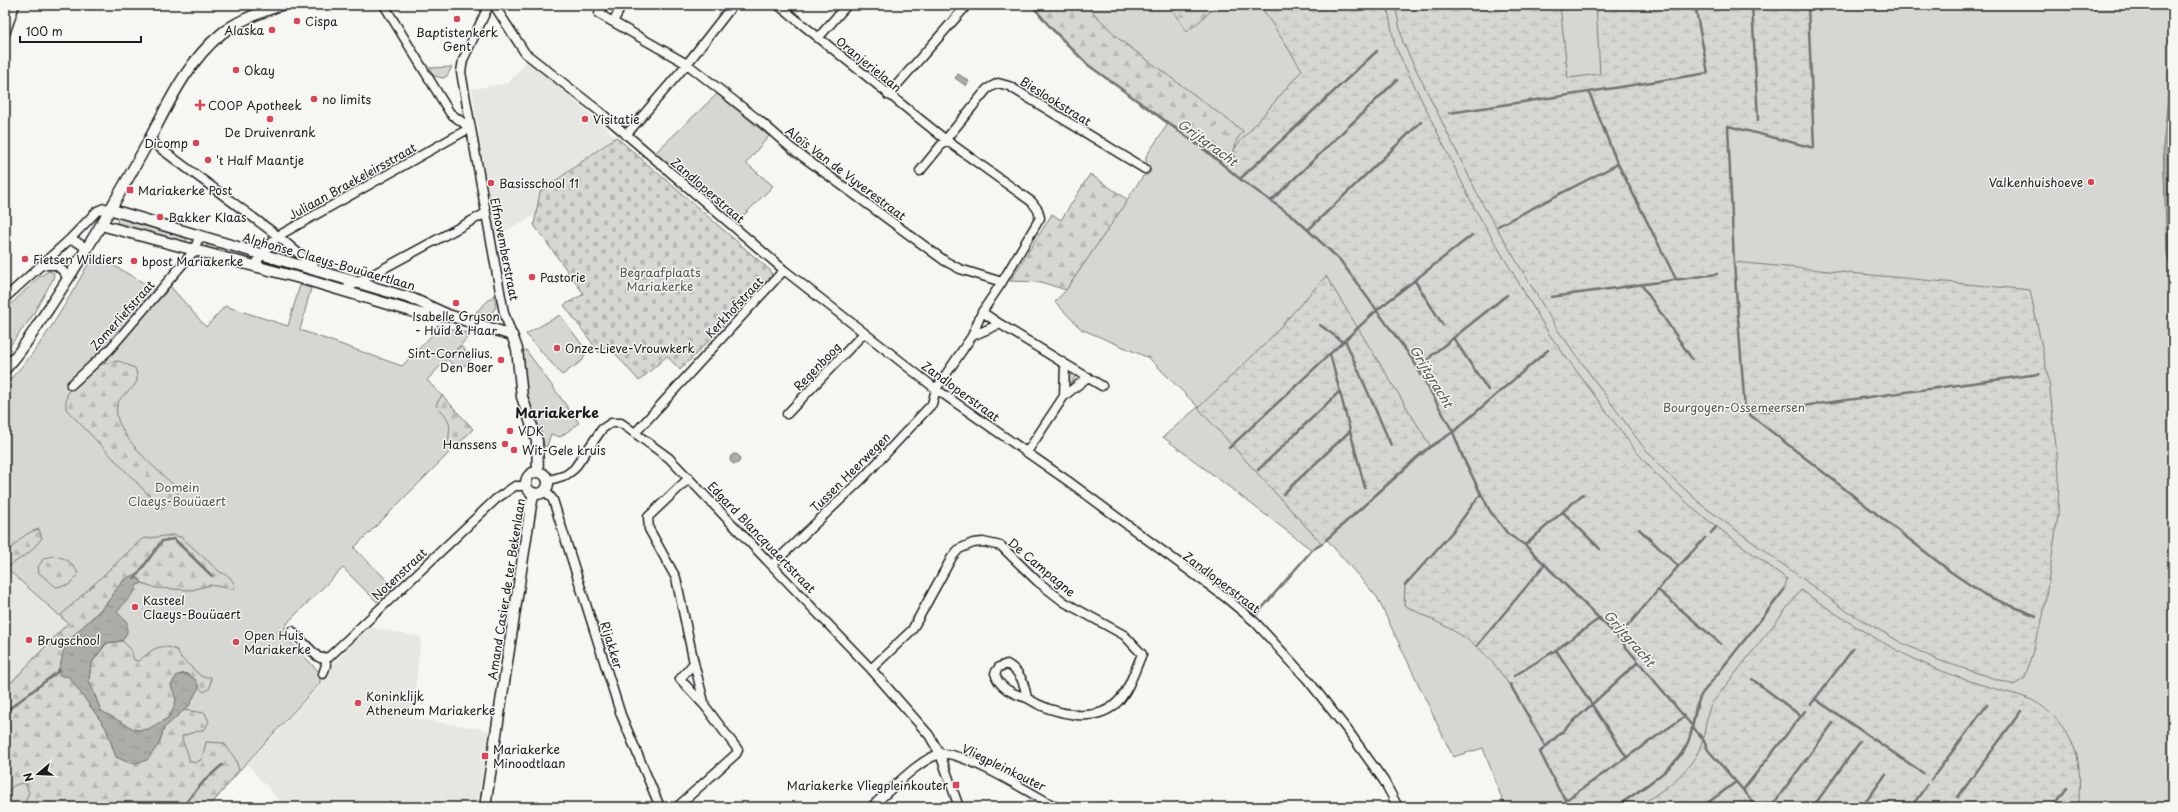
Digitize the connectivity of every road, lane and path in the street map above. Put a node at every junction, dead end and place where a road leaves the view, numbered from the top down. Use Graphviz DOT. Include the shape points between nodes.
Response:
graph roads {
  1 [pos="15,5"];
  2 [pos="281,5"];
  3 [pos="384,5"];
  4 [pos="489,5"];
  5 [pos="494,5"];
  6 [pos="604,5"];
  7 [pos="622,5"];
  8 [pos="733,5"];
  9 [pos="778,5"];
  10 [pos="847,5"];
  11 [pos="967,5"];
  12 [pos="613,22"];
  13 [pos="5,34"];
  14 [pos="818,38"];
  15 [pos="687,64"];
  16 [pos="888,95"];
  17 [pos="470,128"];
  18 [pos="626,135"];
  19 [pos="149,140"];
  20 [pos="946,140"];
  21 [pos="1145,170"];
  22 [pos="920,171"];
  23 [pos="109,209"];
  24 [pos="486,213"];
  25 [pos="100,225"];
  26 [pos="278,236"];
  27 [pos="199,237"];
  28 [pos="70,240"];
  29 [pos="86,248"];
  30 [pos="194,251"];
  31 [pos="261,255"];
  32 [pos="41,265"];
  33 [pos="255,266"];
  34 [pos="784,270"];
  35 [pos="322,273"];
  36 [pos="68,278"];
  37 [pos="356,282"];
  38 [pos="1002,282"];
  39 [pos="342,291"];
  40 [pos="5,298"];
  41 [pos="982,312"];
  42 [pos="448,315"];
  43 [pos="1000,324"];
  44 [pos="864,333"];
  45 [pos="512,335"];
  46 [pos="972,336"];
  47 [pos="1065,364"];
  48 [pos="5,369"];
  49 [pos="1088,377"];
  50 [pos="71,385"];
  51 [pos="1102,386"];
  52 [pos="936,389"];
  53 [pos="1064,396"];
  54 [pos="787,414"];
  55 [pos="636,432"];
  56 [pos="1027,452"];
  57 [pos="538,472"];
  58 [pos="689,478"];
  59 [pos="546,486"];
  60 [pos="530,490"];
  61 [pos="772,565"];
  62 [pos="292,631"];
  63 [pos="325,658"];
  64 [pos="694,663"];
  65 [pos="871,668"];
  66 [pos="323,674"];
  67 [pos="1027,698"];
  68 [pos="705,706"];
  69 [pos="940,754"];
  70 [pos="485,807"];
  71 [pos="660,807"];
  72 [pos="677,807"];
  73 [pos="871,807"];
  74 [pos="959,807"];
  75 [pos="1056,807"];
  76 [pos="1398,807"];
  1 -- 13 [label="street"];
  2 -- 19 [label="street" via="246,19 222,34 201,54 166,105"];
  3 -- 17 [label="street" via="450,113"];
  4 -- 17 [label="street, Elfnovemberstraat" via="461,72"];
  5 -- 18 [label="street, Zandloperstraat" via="525,53"];
  6 -- 12 [label="street, Aloïs Van de Vyverestraat" via="599,14"];
  7 -- 12 [label="street"];
  8 -- 15 [label="street"];
  9 -- 14 [label="street, Oranjerielaan"];
  10 -- 14 [label="street"];
  11 -- 16 [label="street"];
  12 -- 15 [label="street, Aloïs Van de Vyverestraat"];
  14 -- 16 [label="street, Oranjerielaan"];
  15 -- 18 [label="street"];
  15 -- 38 [label="street, Aloïs Van de Vyverestraat" via="791,148 945,261 960,269"];
  16 -- 20 [label="street, Oranjerielaan"];
  17 -- 24 [label="street, Elfnovemberstraat"];
  17 -- 26 [label="street, Juliaan Braekeleirsstraat"];
  18 -- 34 [label="street, Zandloperstraat"];
  19 -- 23 [label="street"];
  19 -- 26 [label="street"];
  20 -- 21 [label="street, Bieslookstraat" via="987,89 1003,83"];
  20 -- 22 [label="street"];
  20 -- 38 [label="street, Oranjerielaan" via="1032,202 1038,210 1038,224"];
  23 -- 25 [label="street"];
  23 -- 27 [label="street, Alphonse Claeys-Bouüaertlaan"];
  23 -- 28 [label="street" via="97,211"];
  24 -- 37 [label="street"];
  24 -- 45 [label="street, Elfnovemberstraat" via="504,313"];
  25 -- 29 [label="street"];
  25 -- 30 [label="street, Alphonse Claeys-Bouüaertlaan"];
  26 -- 31 [label="street, Juliaan Braekeleirsstraat"];
  26 -- 35 [label="street"];
  27 -- 30 [label="street, Zomerliefstraat"];
  27 -- 31 [label="street, Alphonse Claeys-Bouüaertlaan"];
  28 -- 29 [label="street"];
  28 -- 32 [label="street"];
  29 -- 36 [label="street"];
  30 -- 33 [label="street, Alphonse Claeys-Bouüaertlaan"];
  30 -- 50 [label="street, Zomerliefstraat" via="109,350"];
  31 -- 33 [label="street, Juliaan Braekeleirsstraat"];
  31 -- 35 [label="street, Alphonse Claeys-Bouüaertlaan"];
  32 -- 36 [label="street" via="56,265"];
  32 -- 40 [label="street"];
  33 -- 39 [label="street, Alphonse Claeys-Bouüaertlaan"];
  34 -- 44 [label="street, Zandloperstraat"];
  34 -- 55 [label="street, Kerkhofstraat"];
  35 -- 37 [label="street, Alphonse Claeys-Bouüaertlaan"];
  36 -- 48 [label="street" via="17,356"];
  37 -- 39 [label="street"];
  37 -- 42 [label="street, Alphonse Claeys-Bouüaertlaan" via="413,299"];
  38 -- 41 [label="street, Tussen Heerwegen"];
  39 -- 42 [label="street, Alphonse Claeys-Bouüaertlaan" via="421,314"];
  41 -- 43 [label="street"];
  41 -- 46 [label="street, Tussen Heerwegen"];
  42 -- 45 [label="street, Alphonse Claeys-Bouüaertlaan"];
  43 -- 46 [label="street"];
  43 -- 47 [label="street"];
  44 -- 52 [label="street, Zandloperstraat"];
  44 -- 54 [label="street, Regenboog"];
  45 -- 57 [label="street" via="517,349 522,397 537,441"];
  46 -- 52 [label="street, Tussen Heerwegen"];
  47 -- 49 [label="street"];
  47 -- 53 [label="street"];
  49 -- 51 [label="street"];
  49 -- 53 [label="street"];
  52 -- 56 [label="street, Zandloperstraat"];
  52 -- 61 [label="street, Tussen Heerwegen" via="932,404 869,472"];
  53 -- 56 [label="street"];
  55 -- 58 [label="street, Edgard Blancquaertstraat"];
  55 -- 59 [label="street, Edgard Blancquaertstraat" via="621,423 611,423 600,429 574,469"];
  56 -- 76 [label="street, Zandloperstraat" via="1225,597 1255,622 1307,679 1349,732 1384,781"];
  57 -- 59 [label="street" via="544,475"];
  57 -- 60 [label="street" via="529,476"];
  58 -- 61 [label="street, Edgard Blancquaertstraat"];
  58 -- 64 [label="street" via="648,517 647,523 676,578"];
  59 -- 60 [label="street" via="540,493"];
  59 -- 71 [label="street, Rijakker" via="553,500 621,715"];
  60 -- 63 [label="street, Notenstraat" via="515,486 496,499 334,653"];
  60 -- 70 [label="street, Amand Casier de ter Bekenlaan" via="531,505"];
  61 -- 65 [label="street, Edgard Blancquaertstraat"];
  62 -- 63 [label="street" via="317,656"];
  63 -- 66 [label="street"];
  64 -- 68 [label="street"];
  64 -- 68 [label="street" via="680,680"];
  65 -- 67 [label="street, De Campagne" via="912,630 952,557 972,543 992,543 1001,546 1037,581 1064,602 1124,635 1142,654 1124,693 1105,713 1091,716 1055,711"];
  65 -- 69 [label="street, Edgard Blancquaertstraat" via="930,735"];
  67 -- 67 [label="street, De Campagne" via="1023,679 1018,672 1007,664 999,667 995,673 1000,684 1012,693"];
  68 -- 72 [label="street" via="738,750"];
  69 -- 73 [label="street" via="916,767"];
  69 -- 74 [label="street, Edgard Blancquaertstraat"];
  69 -- 75 [label="street, Vliegpleinkouter" via="959,757"];
}
